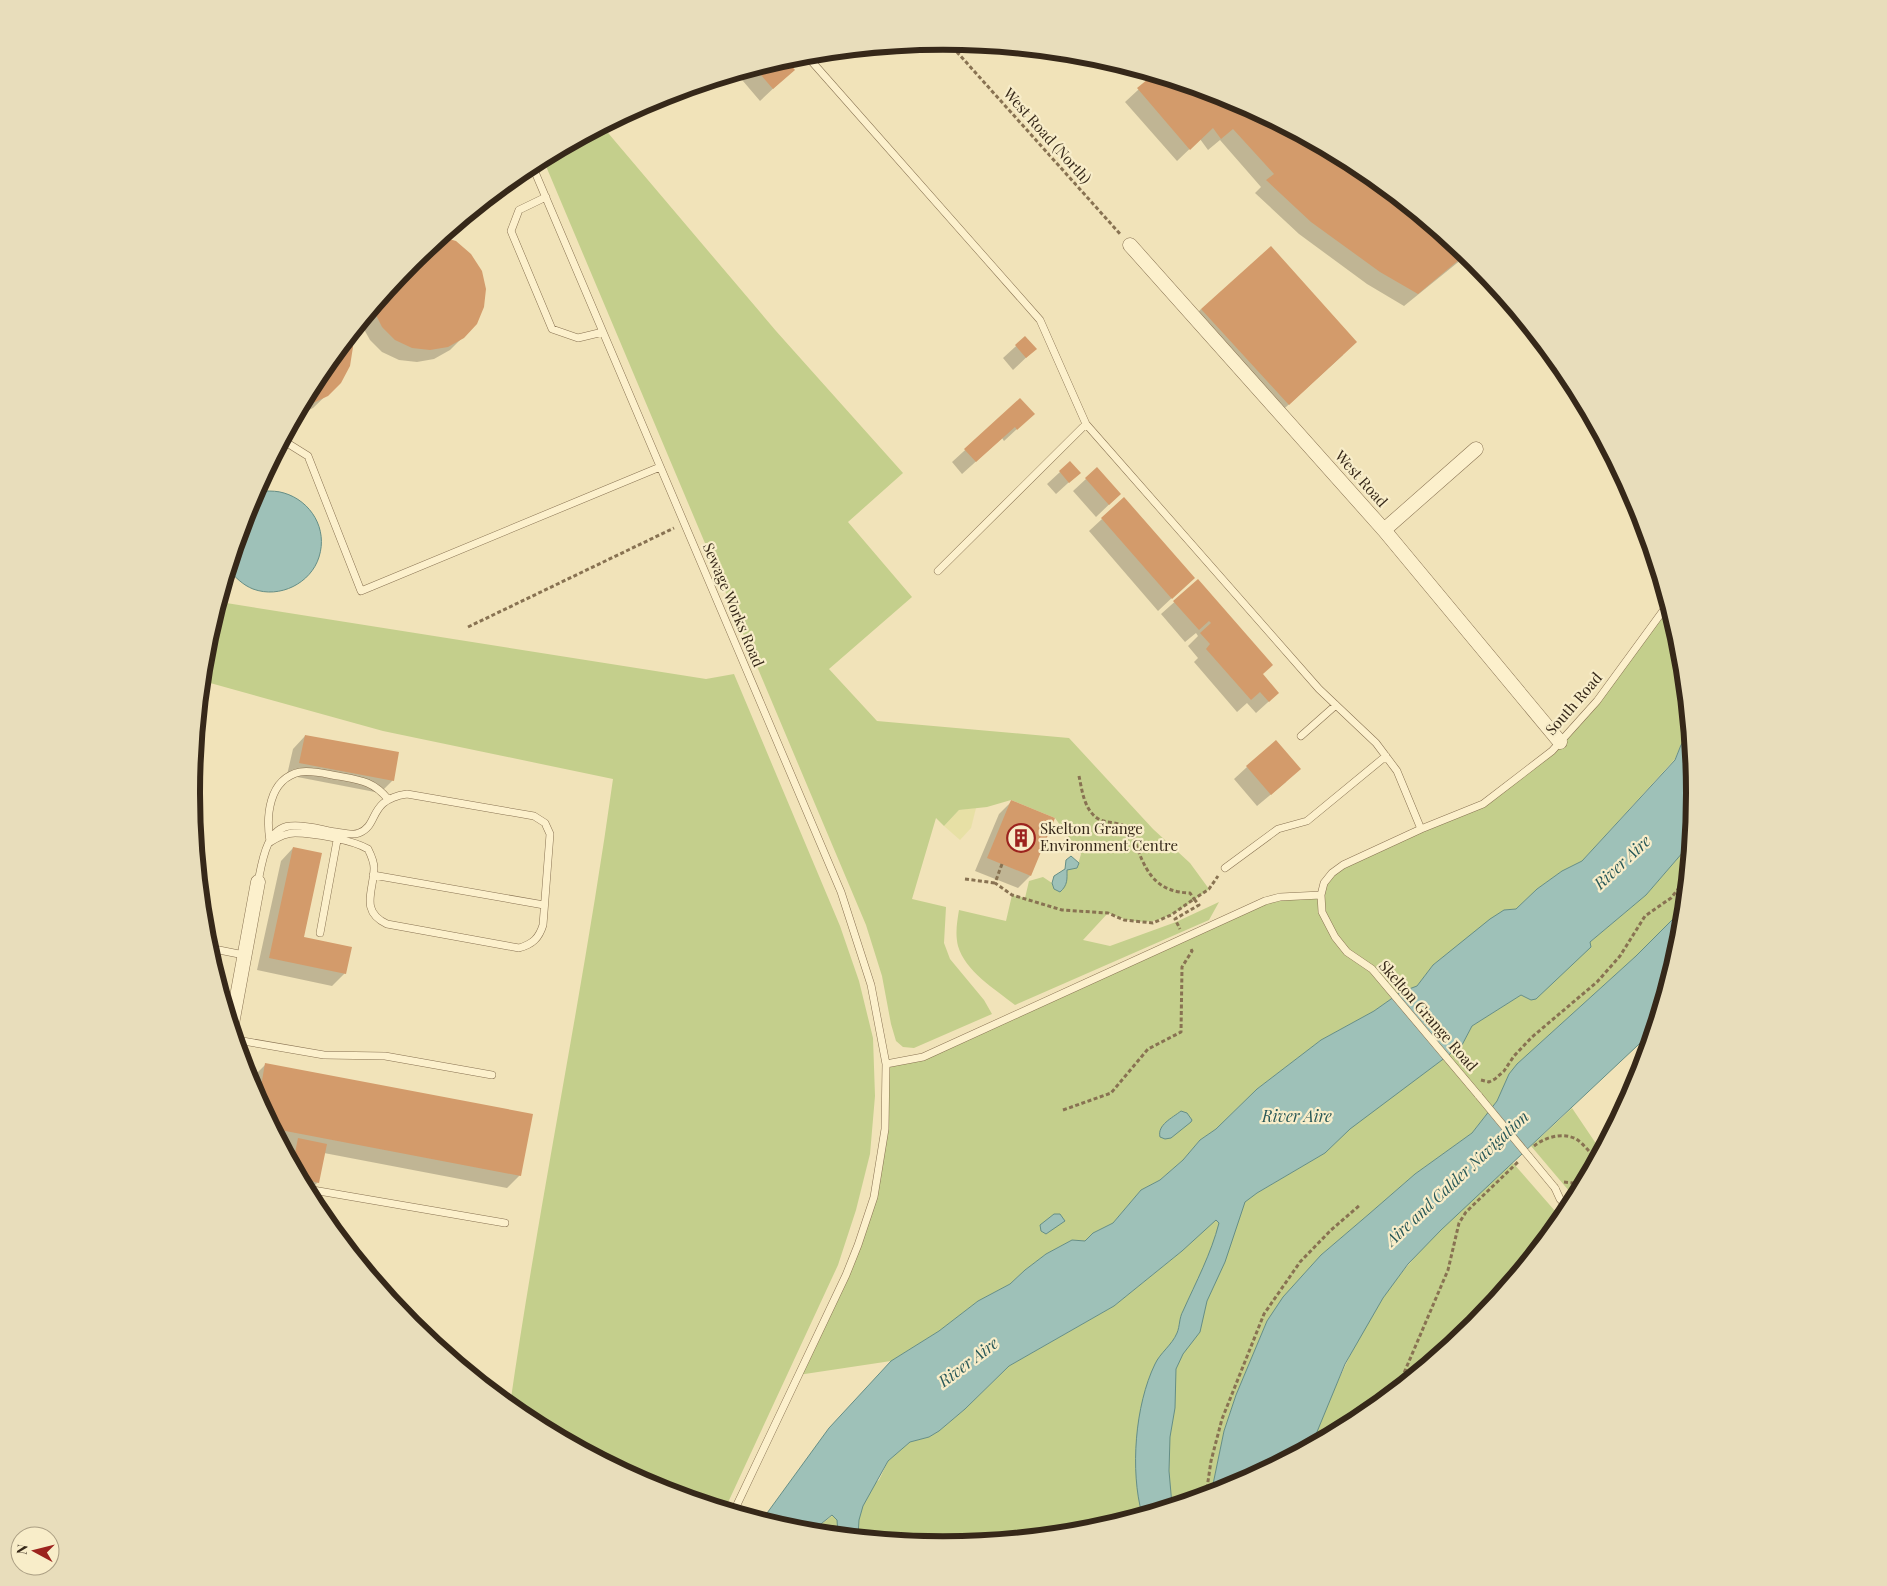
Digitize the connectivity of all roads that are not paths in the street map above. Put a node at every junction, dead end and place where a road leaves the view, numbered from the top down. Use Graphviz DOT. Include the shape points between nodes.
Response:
graph roads {
  1 [pos="812,62"];
  2 [pos="535,172"];
  3 [pos="546,197"];
  4 [pos="1130,245"];
  5 [pos="603,332"];
  6 [pos="1086,424"];
  7 [pos="288,443"];
  8 [pos="1476,449"];
  9 [pos="660,467"];
  10 [pos="1384,530"];
  11 [pos="938,571"];
  12 [pos="1663,611"];
  13 [pos="1336,705"];
  14 [pos="1301,736"];
  15 [pos="1560,742"];
  16 [pos="1386,756"];
  17 [pos="388,800"];
  18 [pos="1421,829"];
  19 [pos="338,836"];
  20 [pos="270,842"];
  21 [pos="1225,868"];
  22 [pos="373,875"];
  23 [pos="258,882"];
  24 [pos="1321,896"];
  25 [pos="544,904"];
  26 [pos="320,933"];
  27 [pos="218,950"];
  28 [pos="244,955"];
  29 [pos="234,1012"];
  30 [pos="243,1041"];
  31 [pos="886,1064"];
  32 [pos="492,1075"];
  33 [pos="317,1191"];
  34 [pos="1563,1203"];
  35 [pos="505,1224"];
  36 [pos="736,1506"];
  1 -- 6 [label="lane" via="1040,320"];
  2 -- 3 [label="lane, Sewage Works Road"];
  3 -- 5 [label="lane, Sewage Works Road"];
  3 -- 5 [label="lane" via="519,210 511,231 552,328 578,338"];
  4 -- 10 [label="street, West Road"];
  5 -- 9 [label="lane, Sewage Works Road"];
  6 -- 11 [label="lane"];
  6 -- 13 [label="lane"];
  7 -- 9 [label="lane" via="308,456 362,591"];
  8 -- 10 [label="street"];
  9 -- 31 [label="lane, Sewage Works Road" via="841,892 871,985"];
  10 -- 15 [label="street, West Road"];
  12 -- 15 [label="lane, South Road" via="1597,701"];
  13 -- 14 [label="lane"];
  13 -- 16 [label="lane"];
  15 -- 18 [label="lane, South Road" via="1483,804"];
  16 -- 18 [label="lane" via="1397,771"];
  16 -- 21 [label="lane" via="1308,821 1278,829"];
  17 -- 19 [label="lane" via="376,810 367,828 354,835"];
  17 -- 20 [label="lane" via="381,790 366,782 300,772 277,786 267,825"];
  17 -- 25 [label="lane" via="407,794 540,819 550,834"];
  18 -- 24 [label="lane" via="1343,865 1324,883"];
  19 -- 20 [label="lane" via="295,833"];
  19 -- 22 [label="lane" via="368,849"];
  19 -- 26 [label="lane"];
  20 -- 23 [label="lane" via="264,851"];
  22 -- 25 [label="lane"];
  22 -- 25 [label="lane" via="370,905 381,921 519,948 528,946 540,934"];
  23 -- 28 [label="street"];
  24 -- 31 [label="lane" via="1280,897 1265,901 923,1057"];
  24 -- 34 [label="lane, Skelton Grange Road, bridge" via="1322,912 1335,937 1347,952 1372,969 1555,1188"];
  27 -- 28 [label="lane"];
  28 -- 29 [label="street"];
  30 -- 32 [label="lane" via="324,1056 385,1056"];
  31 -- 36 [label="lane, Sewage Works Road" via="885,1129 874,1197 858,1245"];
  33 -- 35 [label="lane"];
}
